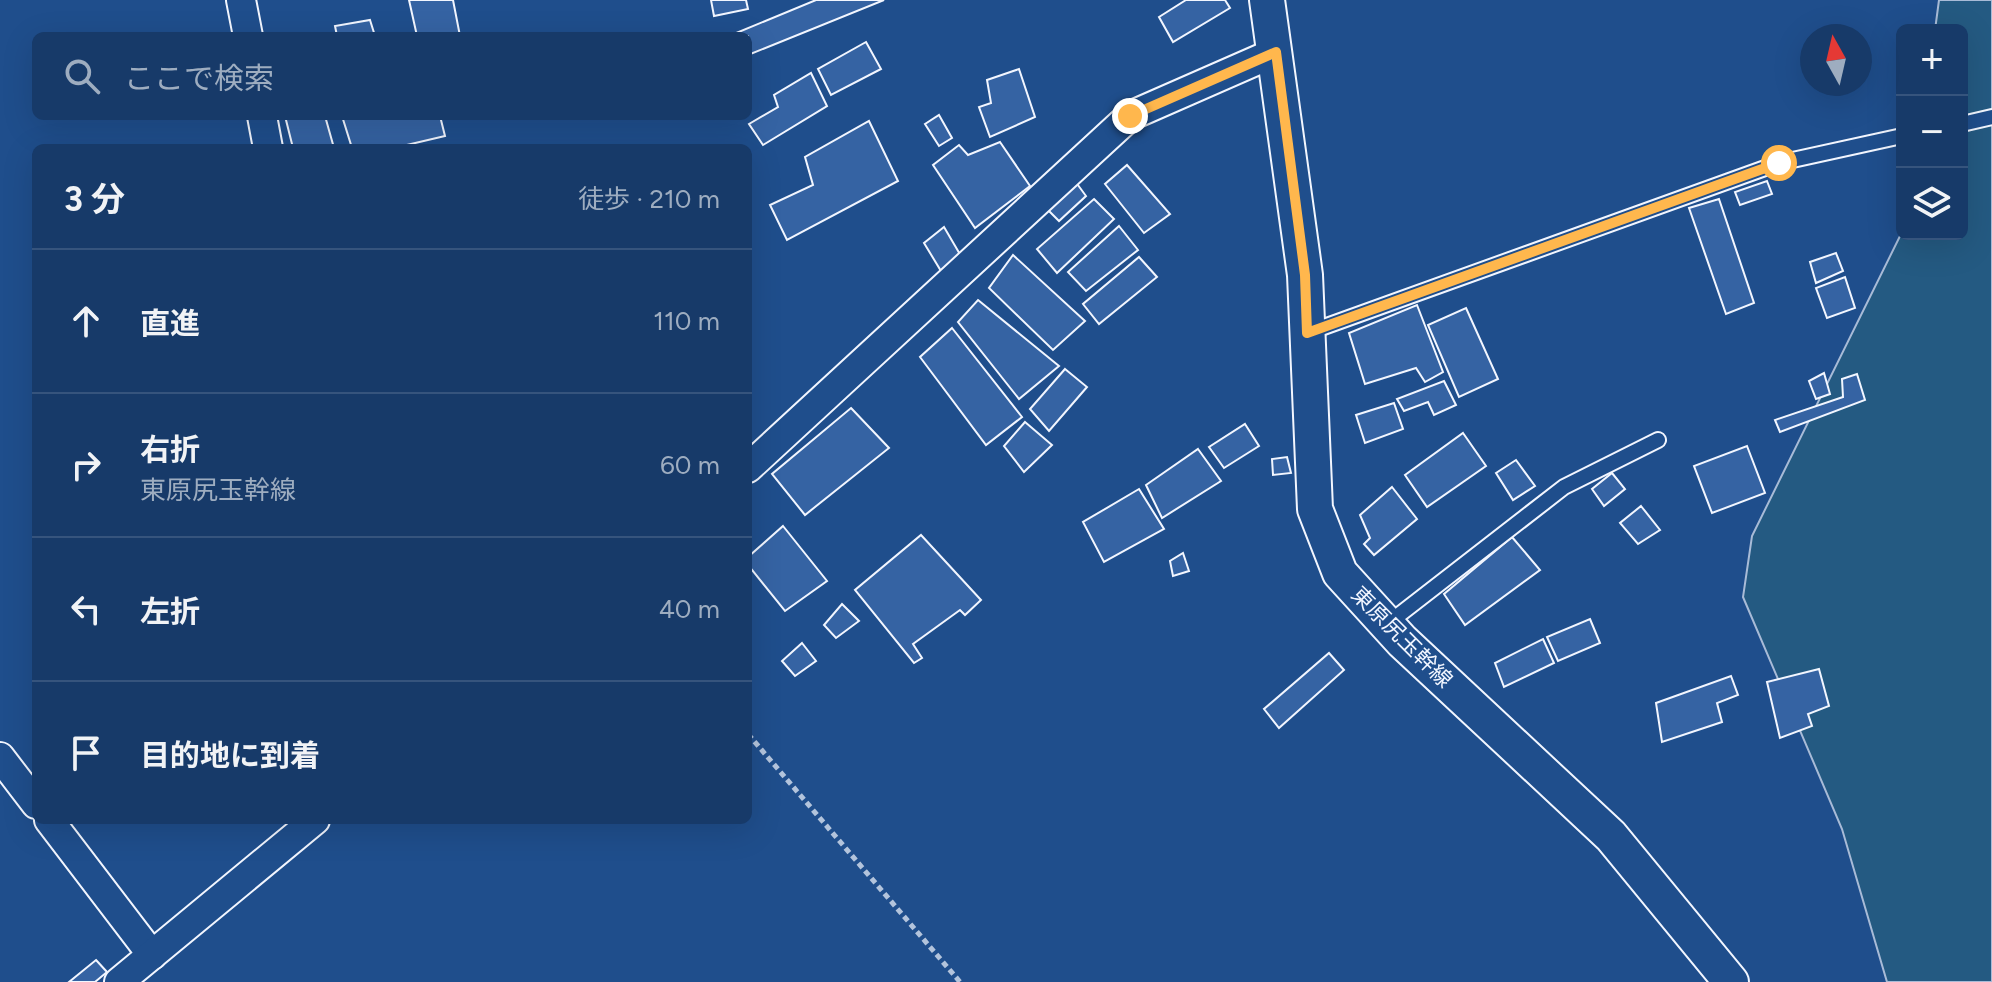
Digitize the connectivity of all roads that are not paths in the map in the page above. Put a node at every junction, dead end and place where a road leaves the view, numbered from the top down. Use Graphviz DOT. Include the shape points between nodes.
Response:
graph roads {
  1 [pos="241,0"];
  2 [pos="1267,0"];
  3 [pos="247,32"];
  4 [pos="1276,52"];
  5 [pos="1992,117"];
  6 [pos="263,120"];
  7 [pos="1968,123"];
  8 [pos="1896,137"];
  9 [pos="267,144"];
  10 [pos="1307,333"];
  11 [pos="1658,440"];
  12 [pos="752,464"];
  13 [pos="1386,625"];
  14 [pos="0,757"];
  15 [pos="32,799"];
  16 [pos="52,824"];
  17 [pos="310,824"];
  18 [pos="152,955"];
  19 [pos="119,982"];
  20 [pos="1731,982"];
  1 -- 3 [label="street"];
  2 -- 4 [label="street, 東原尻玉幹線"];
  4 -- 10 [label="street, 東原尻玉幹線" via="1305,275"];
  4 -- 12 [label="street" via="1130,116"];
  5 -- 7 [label="lane"];
  6 -- 9 [label="street"];
  8 -- 10 [label="lane" via="1779,163"];
  10 -- 13 [label="street, 東原尻玉幹線" via="1315,509 1340,573"];
  11 -- 13 [label="lane" via="1564,487"];
  13 -- 20 [label="street, 東原尻玉幹線" via="1611,836"];
  14 -- 15 [label="street"];
  16 -- 18 [label="street"];
  17 -- 18 [label="street"];
  18 -- 19 [label="street"];
}
